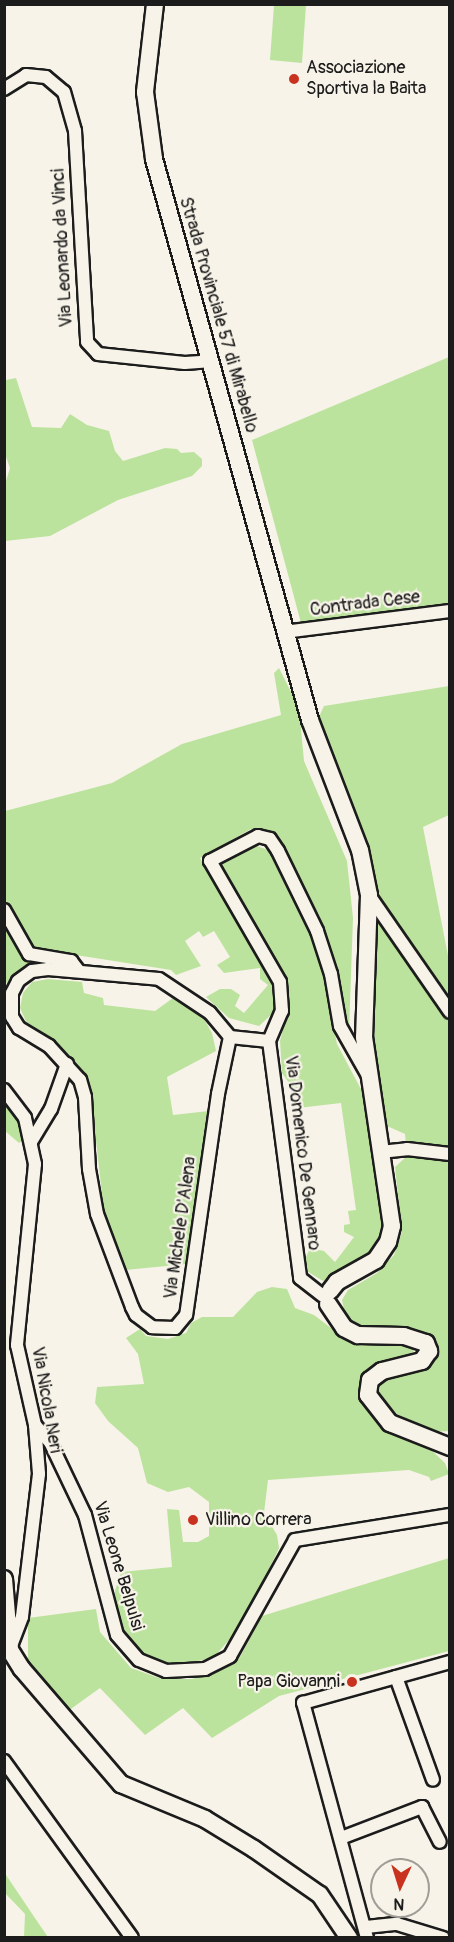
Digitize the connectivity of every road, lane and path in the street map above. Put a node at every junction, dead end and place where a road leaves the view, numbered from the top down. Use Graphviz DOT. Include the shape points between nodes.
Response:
graph roads {
  1 [pos="155,4"];
  2 [pos="4,89"];
  3 [pos="212,361"];
  4 [pos="450,611"];
  5 [pos="284,632"];
  6 [pos="369,895"];
  7 [pos="4,910"];
  8 [pos="78,970"];
  9 [pos="450,1012"];
  10 [pos="230,1037"];
  11 [pos="269,1041"];
  12 [pos="67,1064"];
  13 [pos="369,1077"];
  14 [pos="4,1090"];
  15 [pos="31,1142"];
  16 [pos="380,1152"];
  17 [pos="450,1154"];
  18 [pos="327,1297"];
  19 [pos="35,1425"];
  20 [pos="450,1447"];
  21 [pos="450,1515"];
  22 [pos="4,1579"];
  23 [pos="10,1650"];
  24 [pos="450,1662"];
  25 [pos="396,1677"];
  26 [pos="4,1761"];
  27 [pos="434,1780"];
  28 [pos="340,1838"];
  29 [pos="440,1842"];
  30 [pos="366,1932"];
  31 [pos="132,1938"];
  32 [pos="349,1938"];
  33 [pos="443,1938"];
  1 -- 3 [label="street, Strada Provinciale 57 di Mirabello" via="145,65 149,136"];
  2 -- 3 [label="street, Via Leonardo da Vinci" via="26,75 46,77 64,92 75,131 87,342 98,354 185,363"];
  3 -- 5 [label="street, Strada Provinciale 57 di Mirabello"];
  4 -- 5 [label="street, Contrada Cese"];
  5 -- 6 [label="street, Strada Provinciale 57 di Mirabello" via="310,720 360,850"];
  6 -- 9 [label="street"];
  6 -- 13 [label="street, Strada Provinciale 57 di Mirabello" via="364,1037"];
  7 -- 8 [label="street" via="29,954 71,961"];
  8 -- 10 [label="street" via="159,979 184,992 210,1013"];
  8 -- 12 [label="street" via="32,971 18,981 10,1005 19,1028 49,1046"];
  10 -- 11 [label="street, Via Domenico De Gennaro"];
  10 -- 12 [label="street, Via Michele D'Alena" via="186,1315 182,1323 166,1330 141,1321 132,1307 97,1214 85,1097 80,1080"];
  11 -- 13 [label="street" via="282,1011 280,982 210,861 258,836 270,838 317,931 331,974 340,1026"];
  11 -- 18 [label="street, Via Domenico De Gennaro" via="300,1278"];
  12 -- 15 [label="street" via="51,1108"];
  13 -- 16 [label="street, Strada Provinciale 57 di Mirabello"];
  14 -- 15 [label="street, Via Nicola Neri" via="25,1118"];
  15 -- 19 [label="street, Via Nicola Neri" via="34,1189 17,1345"];
  16 -- 17 [label="street" via="407,1149"];
  16 -- 18 [label="street, Strada Provinciale 57 di Mirabello" via="392,1226 388,1242 376,1260 338,1282"];
  18 -- 20 [label="street" via="344,1328 358,1335 404,1336 426,1343 429,1351 422,1361 382,1371 369,1380 368,1395 390,1424"];
  19 -- 21 [label="street, Via Leone Belpulsi" via="50,1442 85,1515 117,1635 139,1660 166,1671 205,1669 230,1656 295,1540"];
  19 -- 23 [label="street, Via Nicola Neri" via="39,1489 21,1617"];
  22 -- 23 [label="street"];
  23 -- 32 [label="street" via="121,1784 205,1819 255,1849 320,1895"];
  24 -- 25 [label="street"];
  25 -- 27 [label="street"];
  25 -- 28 [label="street" via="303,1703"];
  26 -- 31 [label="street"];
  28 -- 29 [label="street" via="422,1807"];
  28 -- 30 [label="street"];
  30 -- 33 [label="street" via="397,1924"];
}
